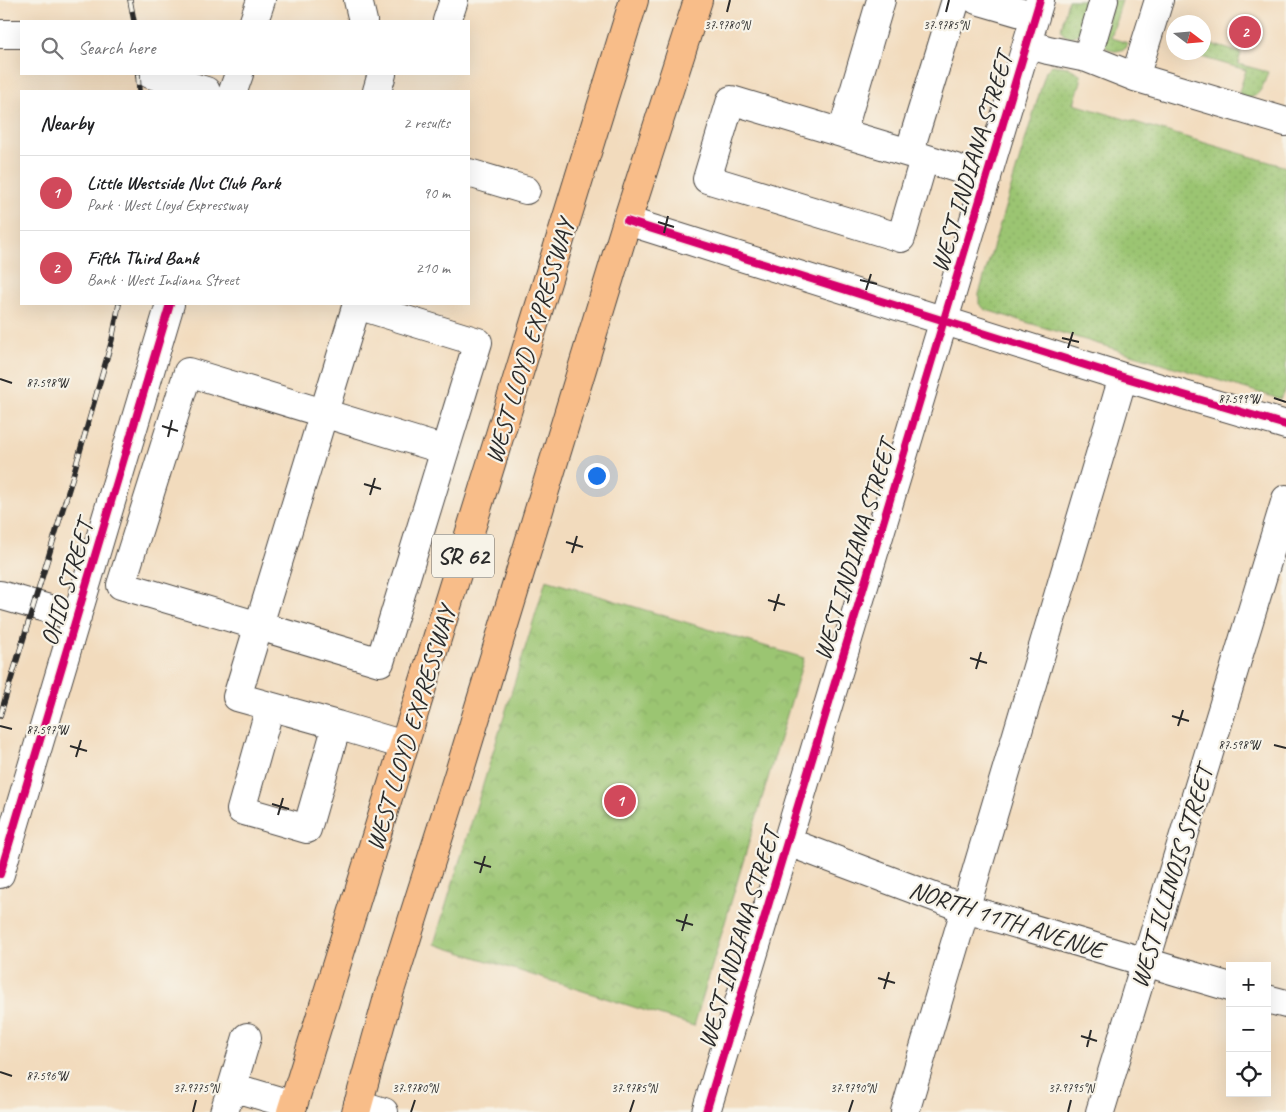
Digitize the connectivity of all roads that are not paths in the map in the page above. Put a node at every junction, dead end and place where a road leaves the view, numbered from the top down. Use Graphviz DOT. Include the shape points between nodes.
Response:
graph roads {
  1 [pos="261,0"];
  2 [pos="358,0"];
  3 [pos="454,0"];
  4 [pos="634,0"];
  5 [pos="698,0"];
  6 [pos="882,0"];
  7 [pos="956,0"];
  8 [pos="976,0"];
  9 [pos="1104,0"];
  10 [pos="1159,0"];
  11 [pos="1038,8"];
  12 [pos="254,20"];
  13 [pos="363,20"];
  14 [pos="447,20"];
  15 [pos="0,34"];
  16 [pos="20,34"];
  17 [pos="1027,44"];
  18 [pos="1087,58"];
  19 [pos="153,75"];
  20 [pos="239,75"];
  21 [pos="382,75"];
  22 [pos="1135,77"];
  23 [pos="203,90"];
  24 [pos="233,90"];
  25 [pos="377,90"];
  26 [pos="1286,121"];
  27 [pos="842,133"];
  28 [pos="917,156"];
  29 [pos="470,173"];
  30 [pos="987,178"];
  31 [pos="526,190"];
  32 [pos="627,221"];
  33 [pos="170,305"];
  34 [pos="357,305"];
  35 [pos="360,305"];
  36 [pos="944,321"];
  37 [pos="1123,377"];
  38 [pos="324,414"];
  39 [pos="1286,425"];
  40 [pos="445,450"];
  41 [pos="1286,499"];
  42 [pos="110,507"];
  43 [pos="143,517"];
  44 [pos="0,595"];
  45 [pos="77,617"];
  46 [pos="259,626"];
  47 [pos="270,707"];
  48 [pos="337,725"];
  49 [pos="404,745"];
  50 [pos="788,842"];
  51 [pos="0,874"];
  52 [pos="966,909"];
  53 [pos="1146,962"];
  54 [pos="1226,987"];
  55 [pos="1271,1000"];
  56 [pos="1286,1004"];
  57 [pos="247,1037"];
  58 [pos="228,1099"];
  59 [pos="292,1108"];
  60 [pos="357,1108"];
  61 [pos="384,1112"];
  62 [pos="706,1112"];
  63 [pos="905,1112"];
  64 [pos="1100,1112"];
  1 -- 12 [label="street"];
  2 -- 13 [label="street"];
  3 -- 14 [label="street"];
  4 -- 49 [label="highway, WEST LLOYD EXPRESSWAY / SR 62"];
  5 -- 32 [label="highway, SR 62"];
  6 -- 27 [label="street"];
  7 -- 28 [label="street"];
  8 -- 11 [label="street"];
  9 -- 18 [label="street"];
  10 -- 22 [label="street"];
  11 -- 17 [label="street, WEST INDIANA STREET"];
  15 -- 16 [label="street"];
  17 -- 18 [label="street"];
  17 -- 30 [label="street, WEST INDIANA STREET"];
  18 -- 22 [label="street"];
  19 -- 23 [label="street"];
  20 -- 24 [label="street"];
  21 -- 25 [label="street"];
  22 -- 26 [label="street"];
  27 -- 28 [label="street"];
  27 -- 28 [label="street" via="732,100 707,179 901,238"];
  28 -- 30 [label="street"];
  29 -- 31 [label="street"];
  30 -- 36 [label="street, WEST INDIANA STREET"];
  32 -- 36 [label="street"];
  32 -- 60 [label="highway, SR 62" via="388,997"];
  33 -- 42 [label="street, OHIO STREET"];
  34 -- 38 [label="street"];
  35 -- 40 [label="street" via="478,342"];
  36 -- 37 [label="street"];
  36 -- 50 [label="street, WEST INDIANA STREET"];
  37 -- 39 [label="street"];
  37 -- 52 [label="street"];
  38 -- 40 [label="street"];
  38 -- 43 [label="street" via="188,372"];
  38 -- 46 [label="street"];
  40 -- 46 [label="street" via="380,662"];
  41 -- 53 [label="street, WEST ILLINOIS STREET"];
  42 -- 43 [label="street"];
  42 -- 45 [label="street, OHIO STREET"];
  43 -- 46 [label="street" via="122,585"];
  44 -- 45 [label="street"];
  45 -- 51 [label="street, OHIO STREET"];
  46 -- 47 [label="street" via="237,697"];
  47 -- 48 [label="street"];
  47 -- 48 [label="street" via="241,810 307,829"];
  48 -- 49 [label="street"];
  49 -- 59 [label="highway, WEST LLOYD EXPRESSWAY / SR 62"];
  50 -- 52 [label="street, NORTH 11TH AVENUE"];
  50 -- 62 [label="street, WEST INDIANA STREET"];
  52 -- 53 [label="street, NORTH 11TH AVENUE"];
  52 -- 63 [label="street"];
  53 -- 54 [label="street, NORTH 11TH AVENUE"];
  53 -- 64 [label="street, WEST ILLINOIS STREET"];
  55 -- 56 [label="street"];
  57 -- 58 [label="street"];
  58 -- 59 [label="street"];
  60 -- 61 [label="street"];
}
